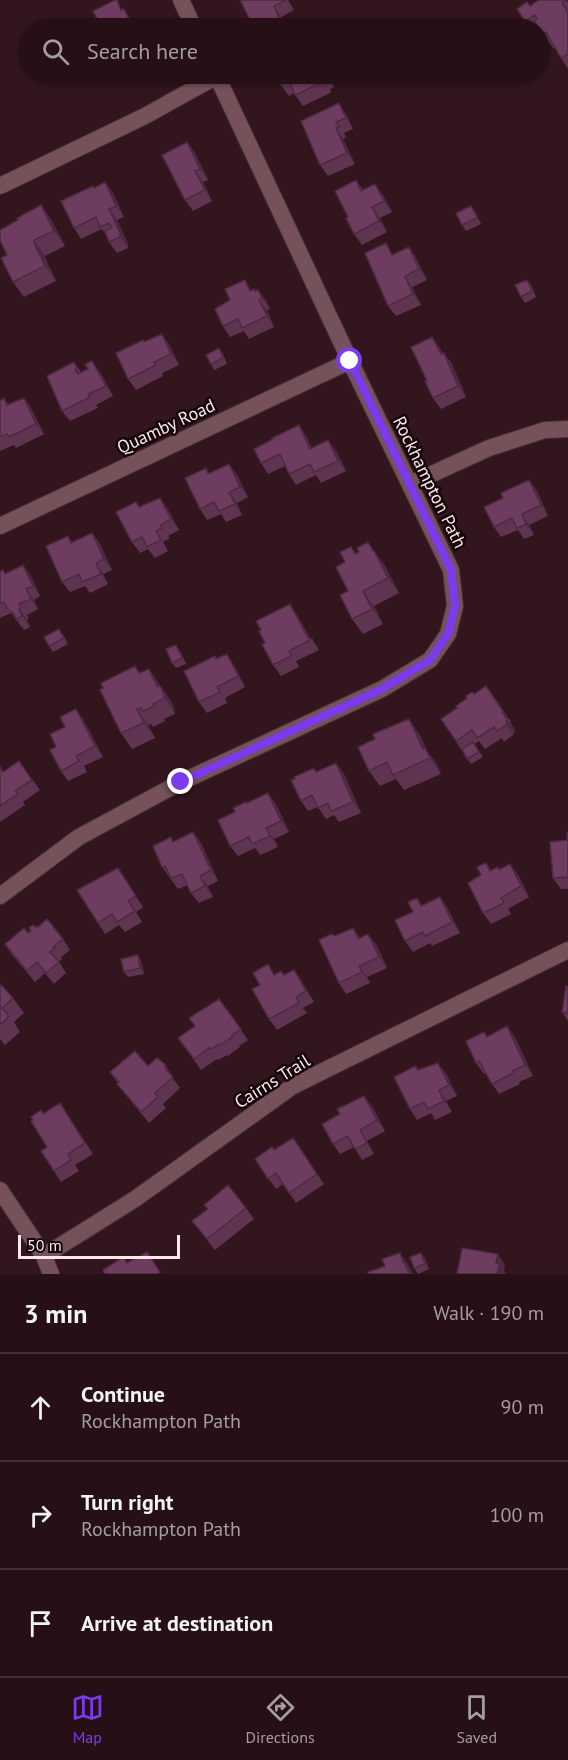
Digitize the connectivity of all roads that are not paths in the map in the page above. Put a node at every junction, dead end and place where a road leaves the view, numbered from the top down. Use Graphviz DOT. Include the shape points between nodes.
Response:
graph roads {
  1 [pos="181,0"];
  2 [pos="189,18"];
  3 [pos="201,84"];
  4 [pos="221,84"];
  5 [pos="0,186"];
  6 [pos="350,361"];
  7 [pos="568,429"];
  8 [pos="410,484"];
  9 [pos="0,526"];
  10 [pos="0,896"];
  11 [pos="568,950"];
  12 [pos="0,1190"];
  13 [pos="44,1256"];
  14 [pos="51,1274"];
  1 -- 2 [label="street"];
  3 -- 5 [label="street" via="145,116"];
  4 -- 6 [label="street, Rockhampton Path"];
  6 -- 8 [label="street, Rockhampton Path"];
  6 -- 9 [label="street, Quamby Road"];
  7 -- 8 [label="street" via="545,430 489,448"];
  8 -- 10 [label="street, Rockhampton Path" via="451,570 455,606 448,634 430,660 382,689 181,782 79,837"];
  11 -- 13 [label="street, Cairns Trail" via="293,1086 135,1199"];
  12 -- 13 [label="street"];
  13 -- 14 [label="street"];
}
